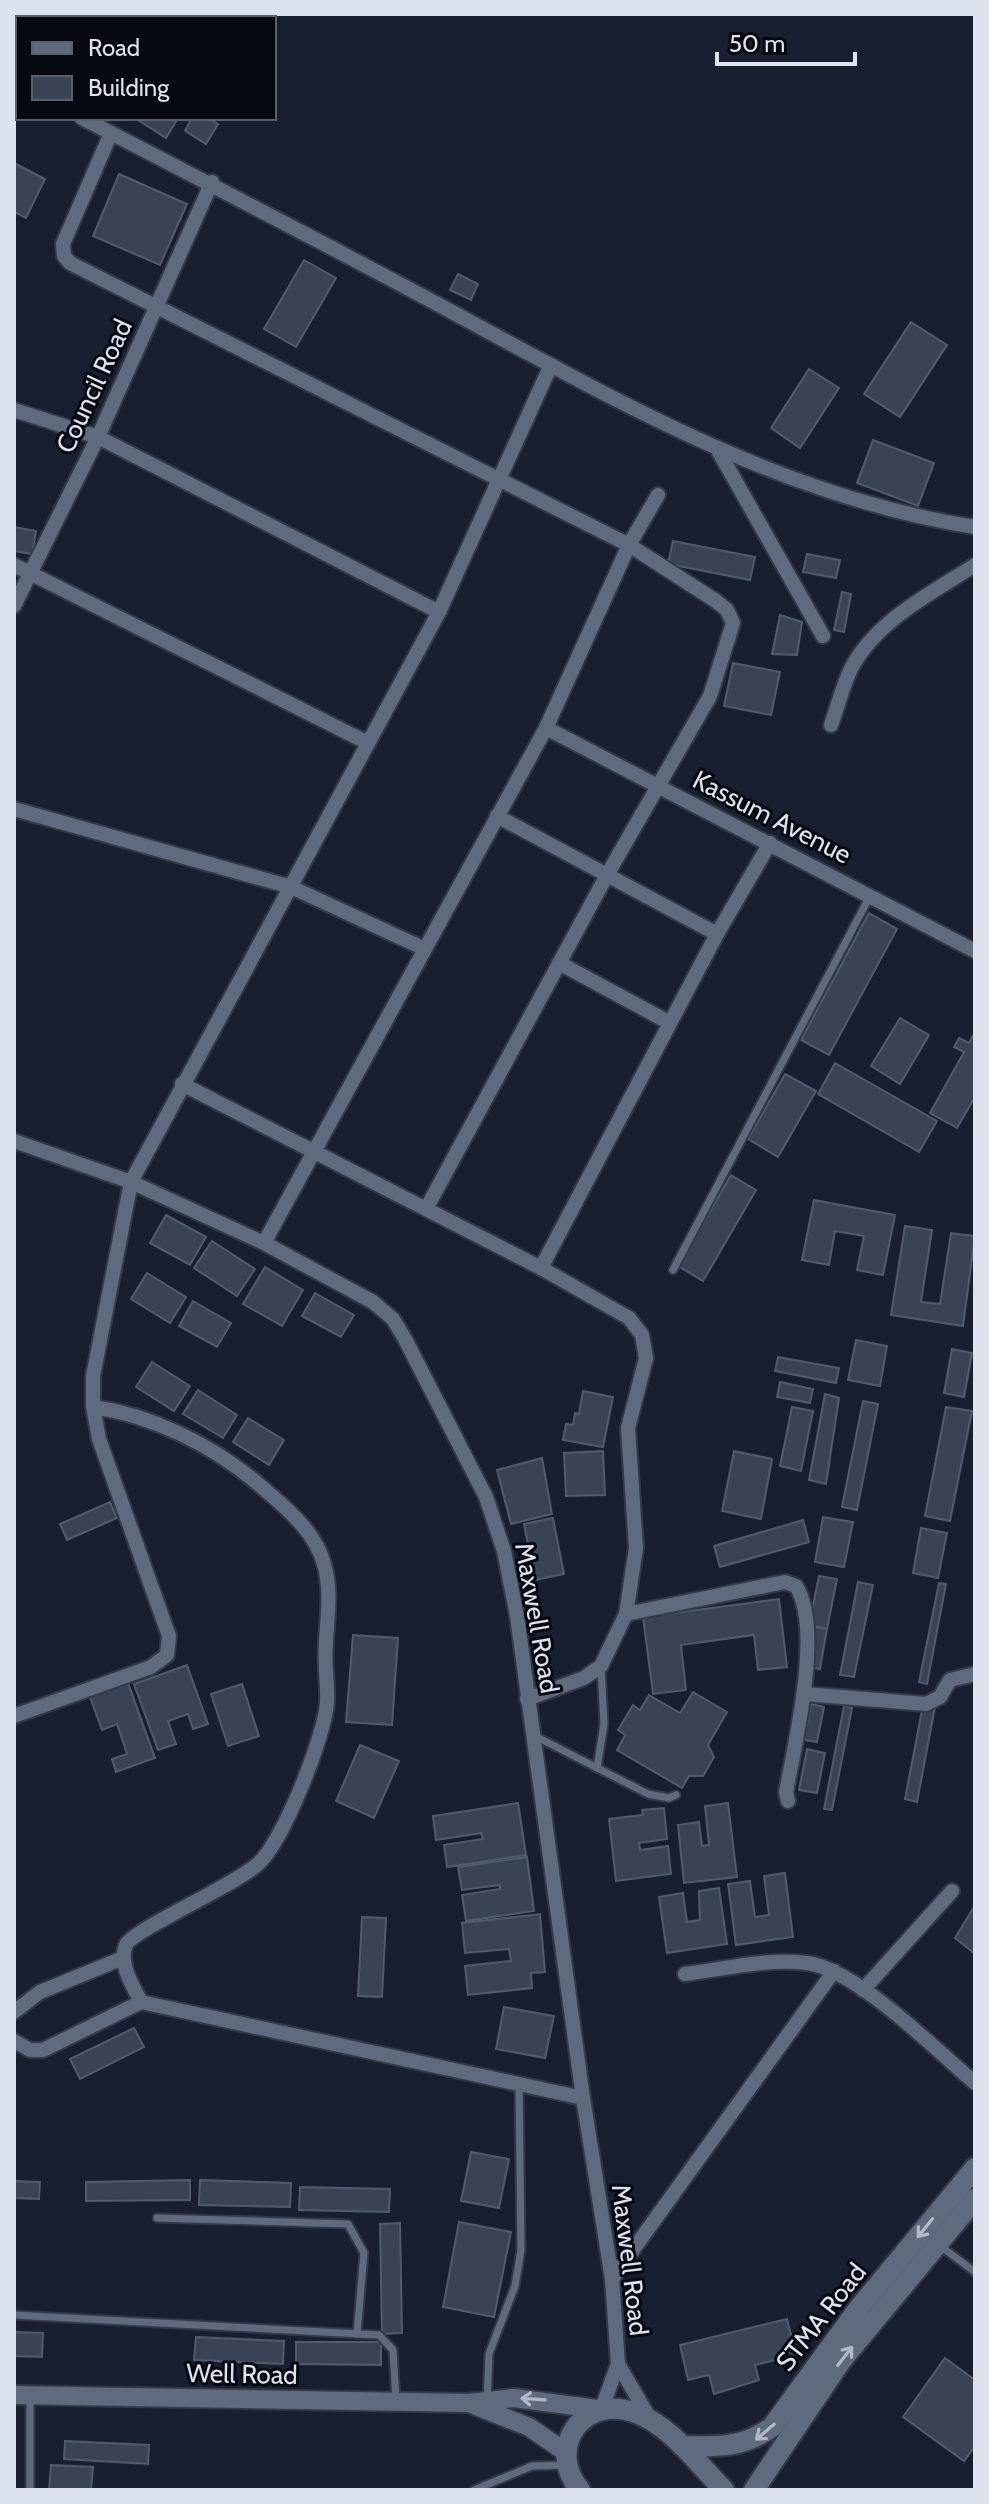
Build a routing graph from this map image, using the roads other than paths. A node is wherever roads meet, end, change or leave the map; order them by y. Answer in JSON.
{"nodes":[{"id":1,"x":86,"y":120,"type":"edge"},
{"id":2,"x":111,"y":133,"type":"junction"},
{"id":3,"x":212,"y":182,"type":"junction"},
{"id":4,"x":156,"y":309,"type":"junction"},
{"id":5,"x":551,"y":365,"type":"junction"},
{"id":6,"x":14,"y":410,"type":"edge"},
{"id":7,"x":98,"y":437,"type":"junction"},
{"id":8,"x":719,"y":452,"type":"junction"},
{"id":9,"x":500,"y":478,"type":"junction"},
{"id":10,"x":658,"y":495,"type":"dead end"},
{"id":11,"x":975,"y":527,"type":"edge"},
{"id":12,"x":629,"y":545,"type":"junction"},
{"id":13,"x":14,"y":565,"type":"edge"},
{"id":14,"x":975,"y":565,"type":"edge"},
{"id":15,"x":31,"y":571,"type":"junction"},
{"id":16,"x":14,"y":606,"type":"edge"},
{"id":17,"x":439,"y":612,"type":"junction"},
{"id":18,"x":823,"y":636,"type":"dead end"},
{"id":19,"x":831,"y":725,"type":"dead end"},
{"id":20,"x":546,"y":728,"type":"junction"},
{"id":21,"x":368,"y":743,"type":"junction"},
{"id":22,"x":657,"y":785,"type":"junction"},
{"id":23,"x":14,"y":809,"type":"edge"},
{"id":24,"x":497,"y":816,"type":"junction"},
{"id":25,"x":770,"y":843,"type":"junction"},
{"id":26,"x":607,"y":875,"type":"junction"},
{"id":27,"x":291,"y":887,"type":"junction"},
{"id":28,"x":870,"y":896,"type":"junction"},
{"id":29,"x":717,"y":934,"type":"junction"},
{"id":30,"x":425,"y":949,"type":"junction"},
{"id":31,"x":975,"y":951,"type":"edge"},
{"id":32,"x":559,"y":963,"type":"junction"},
{"id":33,"x":670,"y":1023,"type":"junction"},
{"id":34,"x":182,"y":1084,"type":"junction"},
{"id":35,"x":14,"y":1141,"type":"edge"},
{"id":36,"x":314,"y":1154,"type":"junction"},
{"id":37,"x":131,"y":1182,"type":"junction"},
{"id":38,"x":426,"y":1209,"type":"junction"},
{"id":39,"x":264,"y":1243,"type":"junction"},
{"id":40,"x":541,"y":1268,"type":"junction"},
{"id":41,"x":673,"y":1270,"type":"dead end"},
{"id":42,"x":93,"y":1407,"type":"junction"},
{"id":43,"x":626,"y":1614,"type":"junction"},
{"id":44,"x":601,"y":1666,"type":"junction"},
{"id":45,"x":975,"y":1674,"type":"edge"},
{"id":46,"x":805,"y":1694,"type":"junction"},
{"id":47,"x":527,"y":1699,"type":"junction"},
{"id":48,"x":14,"y":1716,"type":"edge"},
{"id":49,"x":532,"y":1734,"type":"junction"},
{"id":50,"x":597,"y":1768,"type":"junction"},
{"id":51,"x":676,"y":1795,"type":"dead end"},
{"id":52,"x":788,"y":1801,"type":"dead end"},
{"id":53,"x":952,"y":1891,"type":"dead end"},
{"id":54,"x":123,"y":1958,"type":"junction"},
{"id":55,"x":834,"y":1971,"type":"junction"},
{"id":56,"x":685,"y":1974,"type":"dead end"},
{"id":57,"x":863,"y":1990,"type":"junction"},
{"id":58,"x":141,"y":2002,"type":"junction"},
{"id":59,"x":14,"y":2012,"type":"edge"},
{"id":60,"x":14,"y":2041,"type":"edge"},
{"id":61,"x":975,"y":2083,"type":"edge"},
{"id":62,"x":519,"y":2084,"type":"junction"},
{"id":63,"x":583,"y":2098,"type":"junction"},
{"id":64,"x":975,"y":2168,"type":"edge"},
{"id":65,"x":975,"y":2199,"type":"edge"},
{"id":66,"x":157,"y":2218,"type":"dead end"},
{"id":67,"x":937,"y":2244,"type":"junction"},
{"id":68,"x":975,"y":2272,"type":"edge"},
{"id":69,"x":612,"y":2279,"type":"junction"},
{"id":70,"x":14,"y":2315,"type":"edge"},
{"id":71,"x":357,"y":2334,"type":"junction"},
{"id":72,"x":618,"y":2364,"type":"junction"},
{"id":73,"x":22,"y":2395,"type":"edge"},
{"id":74,"x":396,"y":2402,"type":"junction"},
{"id":75,"x":478,"y":2402,"type":"junction"},
{"id":76,"x":599,"y":2408,"type":"junction"},
{"id":77,"x":650,"y":2420,"type":"junction"},
{"id":78,"x":682,"y":2446,"type":"junction"},
{"id":79,"x":567,"y":2460,"type":"junction"},
{"id":80,"x":30,"y":2490,"type":"edge"},
{"id":81,"x":474,"y":2490,"type":"edge"},
{"id":82,"x":580,"y":2490,"type":"edge"},
{"id":83,"x":724,"y":2490,"type":"edge"},
{"id":84,"x":754,"y":2490,"type":"edge"}],
"edges":[{"from":1,"to":2,"type":"street"},
{"from":2,"to":3,"type":"street"},
{"from":2,"to":4,"type":"street"},
{"from":3,"to":4,"type":"street","name":"Council Road"},
{"from":3,"to":5,"type":"street"},
{"from":4,"to":7,"type":"street","name":"Council Road"},
{"from":4,"to":9,"type":"street"},
{"from":5,"to":8,"type":"street"},
{"from":5,"to":9,"type":"street"},
{"from":6,"to":7,"type":"street"},
{"from":7,"to":15,"type":"street","name":"Council Road"},
{"from":7,"to":17,"type":"street"},
{"from":8,"to":11,"type":"street"},
{"from":8,"to":18,"type":"street"},
{"from":9,"to":12,"type":"street"},
{"from":9,"to":17,"type":"street"},
{"from":10,"to":12,"type":"street"},
{"from":12,"to":20,"type":"street"},
{"from":12,"to":22,"type":"street"},
{"from":13,"to":15,"type":"street"},
{"from":14,"to":19,"type":"street"},
{"from":15,"to":16,"type":"street","name":"Council Road"},
{"from":15,"to":21,"type":"street"},
{"from":17,"to":21,"type":"street"},
{"from":20,"to":22,"type":"street","name":"Kassum Avenue"},
{"from":20,"to":24,"type":"street"},
{"from":21,"to":27,"type":"street"},
{"from":22,"to":25,"type":"street","name":"Kassum Avenue"},
{"from":22,"to":26,"type":"street"},
{"from":23,"to":27,"type":"street"},
{"from":24,"to":26,"type":"street"},
{"from":24,"to":30,"type":"street"},
{"from":25,"to":28,"type":"street","name":"Kassum Avenue"},
{"from":25,"to":29,"type":"street"},
{"from":26,"to":29,"type":"street"},
{"from":26,"to":32,"type":"street"},
{"from":27,"to":30,"type":"street"},
{"from":27,"to":34,"type":"street"},
{"from":28,"to":31,"type":"street","name":"Kassum Avenue"},
{"from":28,"to":41,"type":"lane"},
{"from":29,"to":33,"type":"street"},
{"from":30,"to":36,"type":"street"},
{"from":32,"to":33,"type":"street"},
{"from":32,"to":38,"type":"street"},
{"from":33,"to":40,"type":"street"},
{"from":34,"to":36,"type":"street"},
{"from":34,"to":37,"type":"street"},
{"from":35,"to":37,"type":"street","name":"Maxwell Road"},
{"from":36,"to":38,"type":"street"},
{"from":36,"to":39,"type":"street"},
{"from":37,"to":39,"type":"street","name":"Maxwell Road"},
{"from":37,"to":42,"type":"street"},
{"from":38,"to":40,"type":"street"},
{"from":39,"to":47,"type":"street","name":"Maxwell Road"},
{"from":40,"to":43,"type":"street"},
{"from":42,"to":48,"type":"street"},
{"from":42,"to":54,"type":"street"},
{"from":43,"to":44,"type":"street"},
{"from":43,"to":46,"type":"street"},
{"from":44,"to":47,"type":"street"},
{"from":44,"to":50,"type":"lane"},
{"from":45,"to":46,"type":"street"},
{"from":46,"to":52,"type":"street"},
{"from":47,"to":49,"type":"street","name":"Maxwell Road"},
{"from":49,"to":50,"type":"lane"},
{"from":49,"to":63,"type":"street","name":"Maxwell Road"},
{"from":50,"to":51,"type":"lane"},
{"from":53,"to":57,"type":"street"},
{"from":54,"to":58,"type":"street"},
{"from":54,"to":59,"type":"street"},
{"from":55,"to":56,"type":"street"},
{"from":55,"to":57,"type":"street"},
{"from":55,"to":69,"type":"street"},
{"from":57,"to":61,"type":"street"},
{"from":58,"to":60,"type":"street"},
{"from":58,"to":62,"type":"street"},
{"from":62,"to":63,"type":"street"},
{"from":62,"to":75,"type":"lane"},
{"from":63,"to":69,"type":"street","name":"Maxwell Road"},
{"from":64,"to":78,"type":"main road","name":"STMA Road","one_way":true},
{"from":65,"to":67,"type":"main road","name":"STMA Road"},
{"from":66,"to":71,"type":"lane"},
{"from":67,"to":68,"type":"lane"},
{"from":84,"to":67,"type":"main road","name":"STMA Road","one_way":true},
{"from":69,"to":72,"type":"street","name":"Maxwell Road"},
{"from":70,"to":71,"type":"lane"},
{"from":71,"to":74,"type":"lane"},
{"from":72,"to":76,"type":"street","name":"Maxwell Road"},
{"from":72,"to":77,"type":"street","name":"Maxwell Road"},
{"from":73,"to":74,"type":"street","name":"Well Road"},
{"from":73,"to":80,"type":"lane"},
{"from":74,"to":75,"type":"street","name":"Well Road"},
{"from":76,"to":75,"type":"street","name":"Well Road","one_way":true},
{"from":75,"to":79,"type":"street","name":"Well Road"},
{"from":76,"to":77,"type":"main road"},
{"from":76,"to":79,"type":"main road"},
{"from":77,"to":78,"type":"main road"},
{"from":78,"to":83,"type":"main road"},
{"from":79,"to":81,"type":"lane"},
{"from":79,"to":82,"type":"main road"}]}
